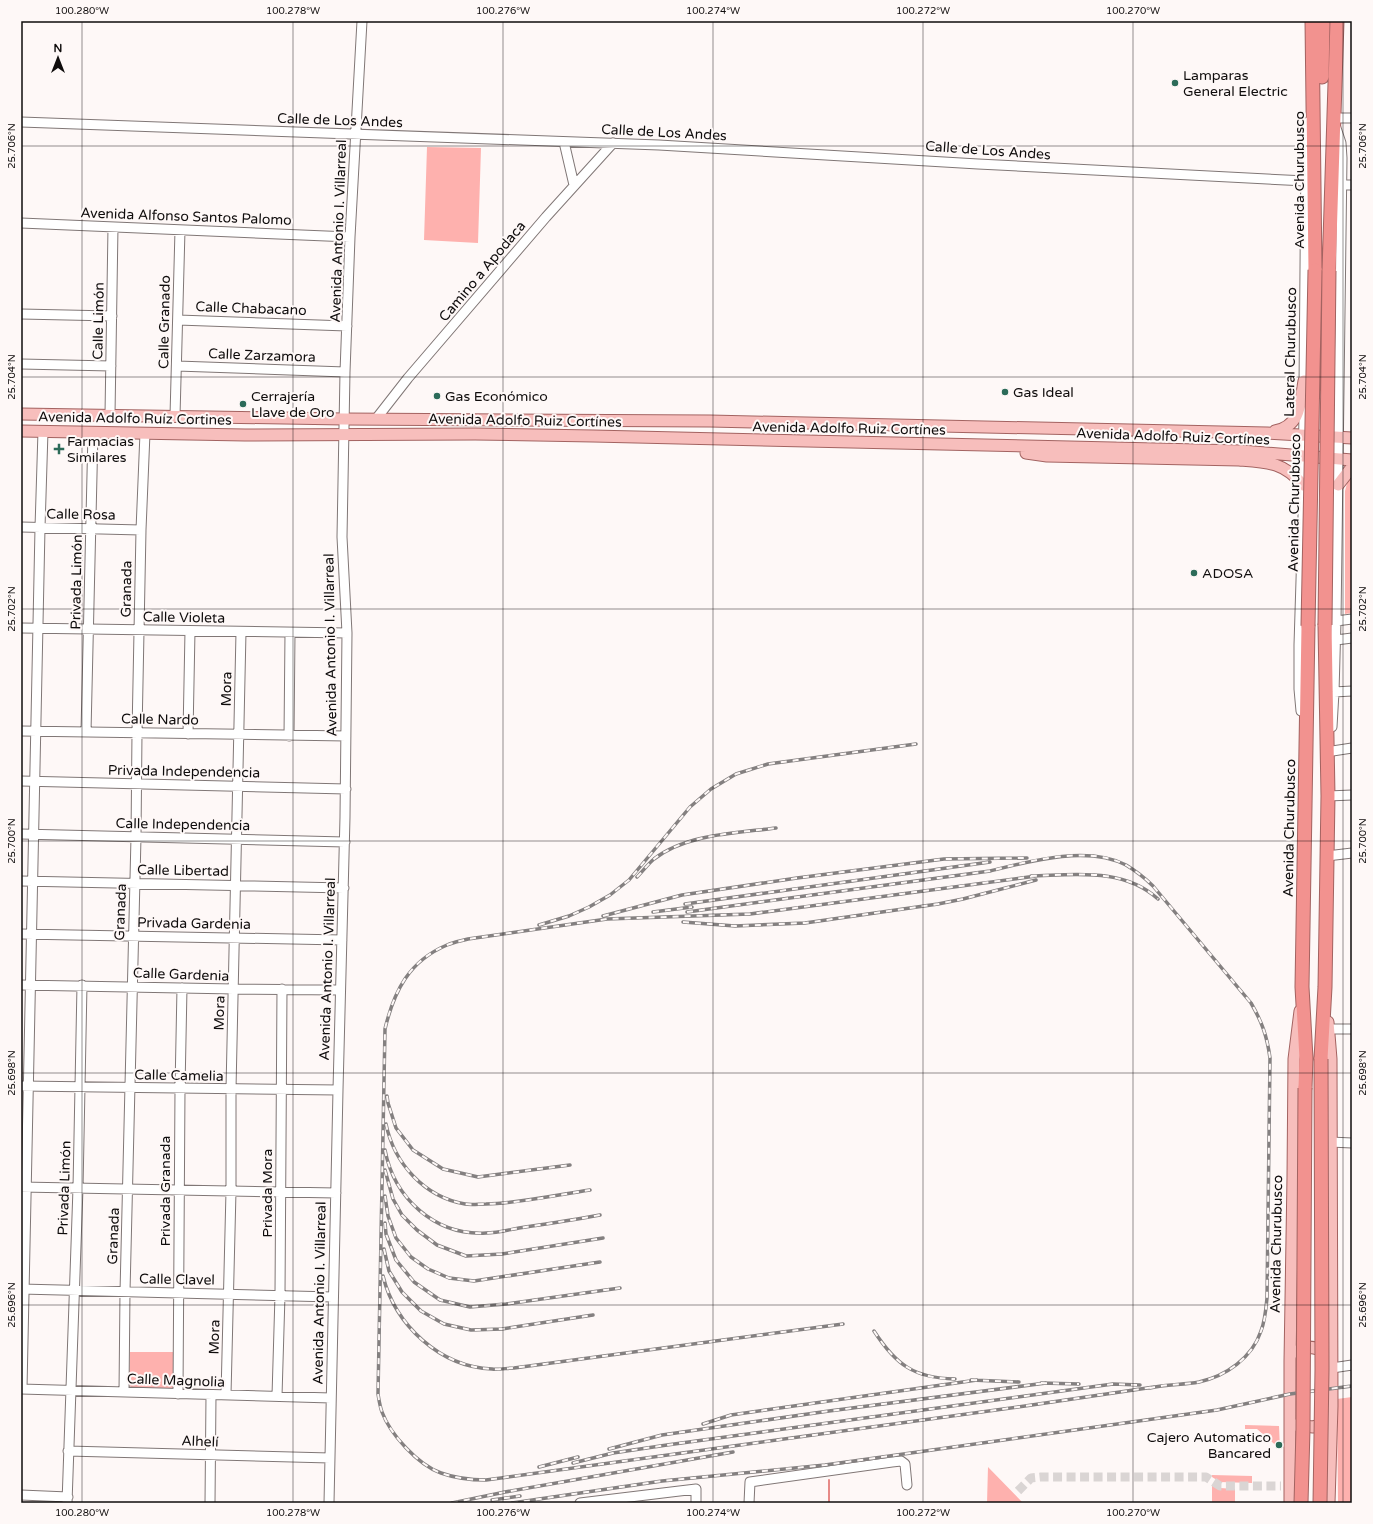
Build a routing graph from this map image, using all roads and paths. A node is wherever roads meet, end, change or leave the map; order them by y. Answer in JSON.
{"nodes":[{"id":1,"x":362,"y":21,"type":"edge"},
{"id":2,"x":1312,"y":21,"type":"edge"},
{"id":3,"x":1323,"y":21,"type":"edge"},
{"id":4,"x":1337,"y":21,"type":"edge"},
{"id":5,"x":1314,"y":92,"type":"junction"},
{"id":6,"x":1352,"y":118,"type":"edge"},
{"id":7,"x":1334,"y":120,"type":"junction"},
{"id":8,"x":21,"y":122,"type":"edge"},
{"id":9,"x":356,"y":135,"type":"junction"},
{"id":10,"x":564,"y":142,"type":"junction"},
{"id":11,"x":612,"y":143,"type":"junction"},
{"id":12,"x":1315,"y":170,"type":"junction"},
{"id":13,"x":1306,"y":181,"type":"junction"},
{"id":14,"x":574,"y":185,"type":"junction"},
{"id":15,"x":1342,"y":185,"type":"junction"},
{"id":16,"x":1352,"y":185,"type":"edge"},
{"id":17,"x":21,"y":223,"type":"edge"},
{"id":18,"x":114,"y":227,"type":"junction"},
{"id":19,"x":180,"y":230,"type":"junction"},
{"id":20,"x":350,"y":237,"type":"junction"},
{"id":21,"x":21,"y":314,"type":"edge"},
{"id":22,"x":112,"y":316,"type":"junction"},
{"id":23,"x":178,"y":320,"type":"junction"},
{"id":24,"x":347,"y":326,"type":"junction"},
{"id":25,"x":21,"y":364,"type":"edge"},
{"id":26,"x":111,"y":366,"type":"junction"},
{"id":27,"x":177,"y":366,"type":"junction"},
{"id":28,"x":345,"y":372,"type":"junction"},
{"id":29,"x":1304,"y":381,"type":"junction"},
{"id":30,"x":1339,"y":382,"type":"junction"},
{"id":31,"x":1303,"y":410,"type":"junction"},
{"id":32,"x":1339,"y":410,"type":"junction"},
{"id":33,"x":21,"y":414,"type":"edge"},
{"id":34,"x":110,"y":415,"type":"junction"},
{"id":35,"x":175,"y":416,"type":"junction"},
{"id":36,"x":344,"y":419,"type":"junction"},
{"id":37,"x":376,"y":419,"type":"junction"},
{"id":38,"x":21,"y":431,"type":"edge"},
{"id":39,"x":43,"y":431,"type":"junction"},
{"id":40,"x":93,"y":432,"type":"junction"},
{"id":41,"x":145,"y":433,"type":"junction"},
{"id":42,"x":1267,"y":433,"type":"junction"},
{"id":43,"x":344,"y":435,"type":"junction"},
{"id":44,"x":1303,"y":436,"type":"junction"},
{"id":45,"x":1338,"y":437,"type":"junction"},
{"id":46,"x":1352,"y":438,"type":"edge"},
{"id":47,"x":980,"y":446,"type":"junction"},
{"id":48,"x":1303,"y":457,"type":"junction"},
{"id":49,"x":1338,"y":460,"type":"junction"},
{"id":50,"x":1351,"y":468,"type":"edge"},
{"id":51,"x":1338,"y":484,"type":"junction"},
{"id":52,"x":1303,"y":485,"type":"junction"},
{"id":53,"x":21,"y":527,"type":"edge"},
{"id":54,"x":40,"y":528,"type":"junction"},
{"id":55,"x":91,"y":529,"type":"junction"},
{"id":56,"x":141,"y":530,"type":"junction"},
{"id":57,"x":1352,"y":619,"type":"edge"},
{"id":58,"x":1330,"y":623,"type":"junction"},
{"id":59,"x":21,"y":628,"type":"edge"},
{"id":60,"x":38,"y":628,"type":"junction"},
{"id":61,"x":89,"y":629,"type":"junction"},
{"id":62,"x":139,"y":629,"type":"junction"},
{"id":63,"x":190,"y":631,"type":"junction"},
{"id":64,"x":241,"y":632,"type":"junction"},
{"id":65,"x":290,"y":633,"type":"junction"},
{"id":66,"x":347,"y":633,"type":"junction"},
{"id":67,"x":1352,"y":638,"type":"edge"},
{"id":68,"x":1336,"y":640,"type":"junction"},
{"id":69,"x":1352,"y":691,"type":"edge"},
{"id":70,"x":1334,"y":692,"type":"junction"},
{"id":71,"x":21,"y":731,"type":"edge"},
{"id":72,"x":35,"y":731,"type":"junction"},
{"id":73,"x":86,"y":732,"type":"junction"},
{"id":74,"x":137,"y":733,"type":"junction"},
{"id":75,"x":1306,"y":733,"type":"junction"},
{"id":76,"x":188,"y":734,"type":"junction"},
{"id":77,"x":239,"y":735,"type":"junction"},
{"id":78,"x":289,"y":736,"type":"junction"},
{"id":79,"x":346,"y":736,"type":"junction"},
{"id":80,"x":1326,"y":739,"type":"junction"},
{"id":81,"x":1352,"y":748,"type":"edge"},
{"id":82,"x":1326,"y":752,"type":"junction"},
{"id":83,"x":21,"y":781,"type":"edge"},
{"id":84,"x":34,"y":782,"type":"junction"},
{"id":85,"x":137,"y":784,"type":"junction"},
{"id":86,"x":237,"y":786,"type":"junction"},
{"id":87,"x":346,"y":789,"type":"junction"},
{"id":88,"x":1352,"y":795,"type":"edge"},
{"id":89,"x":1328,"y":796,"type":"junction"},
{"id":90,"x":21,"y":834,"type":"edge"},
{"id":91,"x":34,"y":835,"type":"junction"},
{"id":92,"x":136,"y":836,"type":"junction"},
{"id":93,"x":237,"y":839,"type":"junction"},
{"id":94,"x":345,"y":842,"type":"junction"},
{"id":95,"x":1352,"y":853,"type":"edge"},
{"id":96,"x":1327,"y":856,"type":"junction"},
{"id":97,"x":21,"y":880,"type":"edge"},
{"id":98,"x":33,"y":881,"type":"junction"},
{"id":99,"x":135,"y":882,"type":"junction"},
{"id":100,"x":236,"y":885,"type":"junction"},
{"id":101,"x":344,"y":888,"type":"junction"},
{"id":102,"x":21,"y":934,"type":"edge"},
{"id":103,"x":31,"y":934,"type":"junction"},
{"id":104,"x":133,"y":937,"type":"junction"},
{"id":105,"x":235,"y":938,"type":"junction"},
{"id":106,"x":342,"y":940,"type":"junction"},
{"id":107,"x":26,"y":985,"type":"edge"},
{"id":108,"x":82,"y":985,"type":"junction"},
{"id":109,"x":133,"y":986,"type":"junction"},
{"id":110,"x":1325,"y":986,"type":"junction"},
{"id":111,"x":1302,"y":987,"type":"junction"},
{"id":112,"x":182,"y":988,"type":"junction"},
{"id":113,"x":234,"y":989,"type":"junction"},
{"id":114,"x":282,"y":989,"type":"junction"},
{"id":115,"x":340,"y":990,"type":"junction"},
{"id":116,"x":1328,"y":1029,"type":"junction"},
{"id":117,"x":1352,"y":1029,"type":"edge"},
{"id":118,"x":25,"y":1086,"type":"edge"},
{"id":119,"x":80,"y":1087,"type":"junction"},
{"id":120,"x":130,"y":1088,"type":"junction"},
{"id":121,"x":180,"y":1089,"type":"junction"},
{"id":122,"x":231,"y":1089,"type":"junction"},
{"id":123,"x":281,"y":1090,"type":"junction"},
{"id":124,"x":338,"y":1090,"type":"junction"},
{"id":125,"x":1330,"y":1142,"type":"junction"},
{"id":126,"x":1352,"y":1143,"type":"edge"},
{"id":127,"x":24,"y":1187,"type":"edge"},
{"id":128,"x":78,"y":1188,"type":"junction"},
{"id":129,"x":128,"y":1189,"type":"junction"},
{"id":130,"x":179,"y":1190,"type":"junction"},
{"id":131,"x":231,"y":1191,"type":"junction"},
{"id":132,"x":280,"y":1192,"type":"junction"},
{"id":133,"x":336,"y":1193,"type":"junction"},
{"id":134,"x":23,"y":1289,"type":"edge"},
{"id":135,"x":74,"y":1291,"type":"junction"},
{"id":136,"x":125,"y":1292,"type":"junction"},
{"id":137,"x":178,"y":1293,"type":"junction"},
{"id":138,"x":229,"y":1294,"type":"junction"},
{"id":139,"x":280,"y":1295,"type":"junction"},
{"id":140,"x":333,"y":1297,"type":"junction"},
{"id":141,"x":1290,"y":1361,"type":"junction"},
{"id":142,"x":1332,"y":1364,"type":"junction"},
{"id":143,"x":1352,"y":1365,"type":"edge"},
{"id":144,"x":22,"y":1389,"type":"edge"},
{"id":145,"x":72,"y":1391,"type":"junction"},
{"id":146,"x":124,"y":1392,"type":"junction"},
{"id":147,"x":178,"y":1394,"type":"junction"},
{"id":148,"x":211,"y":1395,"type":"junction"},
{"id":149,"x":226,"y":1395,"type":"junction"},
{"id":150,"x":276,"y":1396,"type":"junction"},
{"id":151,"x":331,"y":1398,"type":"junction"},
{"id":152,"x":1331,"y":1421,"type":"junction"},
{"id":153,"x":1290,"y":1424,"type":"junction"},
{"id":154,"x":68,"y":1451,"type":"junction"},
{"id":155,"x":210,"y":1456,"type":"junction"},
{"id":156,"x":330,"y":1458,"type":"junction"},
{"id":157,"x":1330,"y":1462,"type":"junction"},
{"id":158,"x":1290,"y":1464,"type":"junction"},
{"id":159,"x":907,"y":1485,"type":"dead end"},
{"id":160,"x":21,"y":1495,"type":"edge"},
{"id":161,"x":643,"y":1499,"type":"edge"},
{"id":162,"x":68,"y":1500,"type":"edge"},
{"id":163,"x":210,"y":1503,"type":"edge"},
{"id":164,"x":329,"y":1503,"type":"edge"},
{"id":165,"x":580,"y":1503,"type":"edge"},
{"id":166,"x":696,"y":1503,"type":"edge"},
{"id":167,"x":749,"y":1503,"type":"edge"},
{"id":168,"x":1290,"y":1503,"type":"edge"},
{"id":169,"x":1301,"y":1503,"type":"edge"},
{"id":170,"x":1320,"y":1503,"type":"edge"},
{"id":171,"x":1329,"y":1503,"type":"edge"}],
"edges":[{"from":1,"to":9,"type":"street","name":"Avenida Antonio I. Villarreal"},
{"from":2,"to":5,"type":"highway","name":"Avenida Churubusco"},
{"from":3,"to":12,"type":"highway"},
{"from":4,"to":7,"type":"highway"},
{"from":5,"to":12,"type":"highway","name":"Avenida Churubusco"},
{"from":5,"to":13,"type":"street","name":"Lateral Churubusco"},
{"from":6,"to":7,"type":"street"},
{"from":7,"to":15,"type":"street"},
{"from":7,"to":58,"type":"highway","bridge":true},
{"from":8,"to":9,"type":"street","name":"Calle de Los Andes"},
{"from":9,"to":10,"type":"street","name":"Calle de Los Andes"},
{"from":9,"to":20,"type":"street","name":"Avenida Antonio I. Villarreal"},
{"from":10,"to":11,"type":"street","name":"Calle de Los Andes"},
{"from":10,"to":14,"type":"street"},
{"from":11,"to":13,"type":"street","name":"Calle de Los Andes"},
{"from":11,"to":14,"type":"street","name":"Camino a Apodaca"},
{"from":12,"to":75,"type":"highway","name":"Avenida Churubusco","bridge":true},
{"from":13,"to":29,"type":"street","name":"Lateral Churubusco"},
{"from":14,"to":37,"type":"street","name":"Camino a Apodaca"},
{"from":15,"to":16,"type":"street"},
{"from":15,"to":30,"type":"street"},
{"from":17,"to":18,"type":"street","name":"Avenida Alfonso Santos Palomo"},
{"from":18,"to":19,"type":"street","name":"Avenida Alfonso Santos Palomo"},
{"from":18,"to":22,"type":"street","name":"Calle Limón"},
{"from":19,"to":20,"type":"street","name":"Avenida Alfonso Santos Palomo"},
{"from":19,"to":23,"type":"street","name":"Calle Granado"},
{"from":20,"to":24,"type":"street","name":"Avenida Antonio I. Villarreal"},
{"from":21,"to":22,"type":"street"},
{"from":22,"to":26,"type":"street","name":"Calle Limón"},
{"from":23,"to":24,"type":"street","name":"Calle Chabacano"},
{"from":23,"to":27,"type":"street","name":"Calle Granado"},
{"from":24,"to":28,"type":"street","name":"Avenida Antonio I. Villarreal"},
{"from":25,"to":26,"type":"street"},
{"from":26,"to":34,"type":"street","name":"Calle Limón"},
{"from":27,"to":28,"type":"street","name":"Calle Zarzamora"},
{"from":27,"to":35,"type":"street","name":"Calle Granado"},
{"from":28,"to":36,"type":"street","name":"Avenida Antonio I. Villarreal"},
{"from":29,"to":30,"type":"street"},
{"from":29,"to":31,"type":"street","name":"Lateral Churubusco"},
{"from":29,"to":42,"type":"main road"},
{"from":30,"to":32,"type":"street"},
{"from":31,"to":32,"type":"street"},
{"from":31,"to":44,"type":"street","name":"Lateral Churubusco"},
{"from":32,"to":45,"type":"street"},
{"from":33,"to":34,"type":"main road","name":"Avenida Adolfo Ruíz Cortines"},
{"from":34,"to":35,"type":"main road","name":"Avenida Adolfo Ruíz Cortines"},
{"from":35,"to":36,"type":"main road","name":"Avenida Adolfo Ruíz Cortines"},
{"from":36,"to":37,"type":"main road","name":"Avenida Adolfo Ruíz Cortines"},
{"from":36,"to":43,"type":"street","name":"Avenida Antonio I. Villarreal"},
{"from":37,"to":42,"type":"main road","name":"Avenida Adolfo Ruiz Cortínes"},
{"from":38,"to":39,"type":"main road","name":"Avenida Adolfo Ruíz Cortines"},
{"from":39,"to":40,"type":"main road","name":"Avenida Adolfo Ruíz Cortines"},
{"from":39,"to":54,"type":"street"},
{"from":40,"to":41,"type":"main road","name":"Avenida Adolfo Ruíz Cortines"},
{"from":40,"to":55,"type":"street","name":"Privada Limón"},
{"from":41,"to":43,"type":"main road","name":"Avenida Adolfo Ruíz Cortines"},
{"from":41,"to":56,"type":"street","name":"Granada"},
{"from":42,"to":44,"type":"main road","name":"Avenida Adolfo Ruiz Cortínes"},
{"from":43,"to":47,"type":"main road","name":"Avenida Adolfo Ruiz Cortínes"},
{"from":43,"to":66,"type":"street","name":"Avenida Antonio I. Villarreal"},
{"from":44,"to":45,"type":"main road","name":"Avenida Adolfo Ruiz Cortínes"},
{"from":44,"to":48,"type":"street","name":"Lateral Churubusco"},
{"from":45,"to":46,"type":"main road","name":"Avenida Adolfo Ruiz Cortínes"},
{"from":45,"to":49,"type":"street"},
{"from":47,"to":48,"type":"main road","name":"Avenida Adolfo Ruiz Cortínes"},
{"from":47,"to":52,"type":"main road"},
{"from":48,"to":49,"type":"main road","name":"Avenida Adolfo Ruiz Cortínes"},
{"from":48,"to":52,"type":"street","name":"Lateral Churubusco"},
{"from":49,"to":50,"type":"main road","name":"Avenida Adolfo Ruiz Cortínes"},
{"from":49,"to":51,"type":"street"},
{"from":50,"to":51,"type":"main road"},
{"from":51,"to":58,"type":"street"},
{"from":52,"to":75,"type":"street","name":"Lateral Churubusco"},
{"from":53,"to":54,"type":"street","name":"Calle Rosa"},
{"from":54,"to":55,"type":"street","name":"Calle Rosa"},
{"from":54,"to":60,"type":"street"},
{"from":55,"to":56,"type":"street","name":"Calle Rosa"},
{"from":55,"to":61,"type":"street","name":"Privada Limón"},
{"from":56,"to":62,"type":"street","name":"Granada"},
{"from":57,"to":58,"type":"street"},
{"from":58,"to":68,"type":"street"},
{"from":58,"to":80,"type":"highway"},
{"from":59,"to":60,"type":"street","name":"Calle Violeta"},
{"from":60,"to":61,"type":"street","name":"Calle Violeta"},
{"from":60,"to":72,"type":"street"},
{"from":61,"to":62,"type":"street","name":"Calle Violeta"},
{"from":61,"to":73,"type":"street","name":"Privada Limón"},
{"from":62,"to":63,"type":"street","name":"Calle Violeta"},
{"from":62,"to":74,"type":"street","name":"Granada"},
{"from":63,"to":64,"type":"street","name":"Calle Violeta"},
{"from":63,"to":76,"type":"street"},
{"from":64,"to":65,"type":"street","name":"Calle Violeta"},
{"from":64,"to":77,"type":"street","name":"Mora"},
{"from":65,"to":66,"type":"street","name":"Calle Violeta"},
{"from":65,"to":78,"type":"street"},
{"from":66,"to":79,"type":"street","name":"Avenida Antonio I. Villarreal"},
{"from":67,"to":68,"type":"street"},
{"from":68,"to":70,"type":"street"},
{"from":69,"to":70,"type":"street"},
{"from":70,"to":80,"type":"street"},
{"from":71,"to":72,"type":"street","name":"Calle Nardo"},
{"from":72,"to":73,"type":"street","name":"Calle Nardo"},
{"from":72,"to":84,"type":"street"},
{"from":73,"to":74,"type":"street","name":"Calle Nardo"},
{"from":74,"to":76,"type":"street","name":"Calle Nardo"},
{"from":74,"to":85,"type":"street","name":"Granada"},
{"from":75,"to":111,"type":"highway","name":"Avenida Churubusco"},
{"from":76,"to":77,"type":"street","name":"Calle Nardo"},
{"from":77,"to":78,"type":"street","name":"Calle Nardo"},
{"from":77,"to":86,"type":"street","name":"Mora"},
{"from":78,"to":79,"type":"street","name":"Calle Nardo"},
{"from":79,"to":87,"type":"street","name":"Avenida Antonio I. Villarreal"},
{"from":80,"to":82,"type":"highway"},
{"from":81,"to":82,"type":"street"},
{"from":82,"to":89,"type":"highway"},
{"from":83,"to":84,"type":"street","name":"Privada Independencia"},
{"from":84,"to":85,"type":"street","name":"Privada Independencia"},
{"from":84,"to":91,"type":"street"},
{"from":85,"to":86,"type":"street","name":"Privada Independencia"},
{"from":85,"to":92,"type":"street","name":"Granada"},
{"from":86,"to":87,"type":"street","name":"Privada Independencia"},
{"from":86,"to":93,"type":"street","name":"Mora"},
{"from":87,"to":94,"type":"street","name":"Avenida Antonio I. Villarreal"},
{"from":88,"to":89,"type":"street"},
{"from":89,"to":96,"type":"highway"},
{"from":90,"to":91,"type":"street","name":"Calle Independencia"},
{"from":91,"to":92,"type":"street","name":"Calle Independencia"},
{"from":91,"to":98,"type":"street"},
{"from":92,"to":93,"type":"street","name":"Calle Independencia"},
{"from":92,"to":99,"type":"street","name":"Granada"},
{"from":93,"to":94,"type":"street","name":"Calle Independencia"},
{"from":93,"to":100,"type":"street","name":"Mora"},
{"from":94,"to":101,"type":"street","name":"Avenida Antonio I. Villarreal"},
{"from":95,"to":96,"type":"street"},
{"from":96,"to":110,"type":"highway"},
{"from":97,"to":98,"type":"street","name":"Calle Libertad"},
{"from":98,"to":99,"type":"street","name":"Calle Libertad"},
{"from":98,"to":103,"type":"street"},
{"from":99,"to":100,"type":"street","name":"Calle Libertad"},
{"from":99,"to":104,"type":"street","name":"Granada"},
{"from":100,"to":101,"type":"street","name":"Calle Libertad"},
{"from":100,"to":105,"type":"street","name":"Mora"},
{"from":101,"to":106,"type":"street","name":"Avenida Antonio I. Villarreal"},
{"from":102,"to":103,"type":"street","name":"Privada Gardenia"},
{"from":103,"to":104,"type":"street","name":"Privada Gardenia"},
{"from":103,"to":107,"type":"street"},
{"from":104,"to":105,"type":"street","name":"Privada Gardenia"},
{"from":104,"to":109,"type":"street","name":"Granada"},
{"from":105,"to":106,"type":"street","name":"Privada Gardenia"},
{"from":105,"to":113,"type":"street","name":"Mora"},
{"from":106,"to":115,"type":"street","name":"Avenida Antonio I. Villarreal"},
{"from":107,"to":108,"type":"street","name":"Calle Gardenia"},
{"from":107,"to":118,"type":"street"},
{"from":108,"to":109,"type":"street","name":"Calle Gardenia"},
{"from":108,"to":119,"type":"street","name":"Privada Limón"},
{"from":109,"to":112,"type":"street","name":"Calle Gardenia"},
{"from":109,"to":120,"type":"street","name":"Granada"},
{"from":110,"to":116,"type":"main road"},
{"from":110,"to":170,"type":"highway","bridge":true},
{"from":111,"to":141,"type":"main road","name":"Avenida Churubusco"},
{"from":111,"to":169,"type":"highway","name":"Avenida Churubusco","bridge":true},
{"from":112,"to":113,"type":"street","name":"Calle Gardenia"},
{"from":112,"to":121,"type":"street","name":"Privada Granada"},
{"from":113,"to":114,"type":"street","name":"Calle Gardenia"},
{"from":113,"to":122,"type":"street","name":"Mora"},
{"from":114,"to":115,"type":"street","name":"Calle Gardenia"},
{"from":114,"to":123,"type":"street","name":"Privada Mora"},
{"from":115,"to":124,"type":"street","name":"Avenida Antonio I. Villarreal"},
{"from":116,"to":117,"type":"street"},
{"from":116,"to":125,"type":"main road"},
{"from":118,"to":119,"type":"street","name":"Calle Camelia"},
{"from":118,"to":127,"type":"street"},
{"from":119,"to":120,"type":"street","name":"Calle Camelia"},
{"from":119,"to":128,"type":"street","name":"Privada Limón"},
{"from":120,"to":121,"type":"street","name":"Calle Camelia"},
{"from":120,"to":129,"type":"street","name":"Granada"},
{"from":121,"to":122,"type":"street","name":"Calle Camelia"},
{"from":121,"to":130,"type":"street","name":"Privada Granada"},
{"from":122,"to":123,"type":"street","name":"Calle Camelia"},
{"from":122,"to":131,"type":"street","name":"Mora"},
{"from":123,"to":124,"type":"street","name":"Calle Camelia"},
{"from":123,"to":132,"type":"street","name":"Privada Mora"},
{"from":124,"to":133,"type":"street","name":"Avenida Antonio I. Villarreal"},
{"from":125,"to":126,"type":"street"},
{"from":125,"to":142,"type":"main road"},
{"from":127,"to":128,"type":"street"},
{"from":127,"to":134,"type":"street"},
{"from":128,"to":129,"type":"street"},
{"from":128,"to":135,"type":"street","name":"Privada Limón"},
{"from":129,"to":130,"type":"street"},
{"from":129,"to":136,"type":"street","name":"Granada"},
{"from":130,"to":131,"type":"street"},
{"from":130,"to":137,"type":"street","name":"Privada Granada"},
{"from":131,"to":132,"type":"street"},
{"from":131,"to":138,"type":"street","name":"Mora"},
{"from":132,"to":133,"type":"street"},
{"from":132,"to":139,"type":"street","name":"Privada Mora"},
{"from":133,"to":140,"type":"street","name":"Avenida Antonio I. Villarreal"},
{"from":134,"to":135,"type":"street","name":"Calle Clavel"},
{"from":134,"to":144,"type":"street"},
{"from":135,"to":136,"type":"street","name":"Calle Clavel"},
{"from":135,"to":145,"type":"street","name":"Privada Limón"},
{"from":136,"to":137,"type":"street","name":"Calle Clavel"},
{"from":136,"to":146,"type":"street","name":"Granada"},
{"from":137,"to":138,"type":"street","name":"Calle Clavel"},
{"from":137,"to":147,"type":"street","name":"Privada Granada"},
{"from":138,"to":139,"type":"street","name":"Calle Clavel"},
{"from":138,"to":149,"type":"street","name":"Mora"},
{"from":139,"to":140,"type":"street","name":"Calle Clavel"},
{"from":139,"to":150,"type":"street","name":"Privada Mora"},
{"from":140,"to":151,"type":"street","name":"Avenida Antonio I. Villarreal"},
{"from":141,"to":142,"type":"main road"},
{"from":141,"to":153,"type":"main road","name":"Avenida Churubusco"},
{"from":142,"to":143,"type":"street"},
{"from":142,"to":152,"type":"main road"},
{"from":144,"to":145,"type":"street","name":"Calle Magnolia"},
{"from":145,"to":146,"type":"street","name":"Calle Magnolia"},
{"from":145,"to":154,"type":"street","name":"Privada Limón"},
{"from":146,"to":147,"type":"street","name":"Calle Magnolia"},
{"from":147,"to":148,"type":"street","name":"Calle Magnolia"},
{"from":148,"to":149,"type":"street","name":"Calle Magnolia"},
{"from":148,"to":155,"type":"street"},
{"from":149,"to":150,"type":"street","name":"Calle Magnolia"},
{"from":150,"to":151,"type":"street","name":"Calle Magnolia"},
{"from":151,"to":156,"type":"street","name":"Avenida Antonio I. Villarreal"},
{"from":152,"to":153,"type":"main road"},
{"from":152,"to":157,"type":"main road"},
{"from":153,"to":158,"type":"main road","name":"Avenida Churubusco"},
{"from":154,"to":155,"type":"street","name":"Alhelí"},
{"from":154,"to":162,"type":"street","name":"Privada Limón"},
{"from":155,"to":156,"type":"street","name":"Alhelí"},
{"from":155,"to":163,"type":"street"},
{"from":156,"to":164,"type":"street","name":"Avenida Antonio I. Villarreal"},
{"from":157,"to":158,"type":"main road"},
{"from":157,"to":171,"type":"main road"},
{"from":158,"to":168,"type":"main road","name":"Avenida Churubusco"},
{"from":159,"to":167,"type":"street"},
{"from":160,"to":162,"type":"street"},
{"from":161,"to":165,"type":"street"},
{"from":161,"to":166,"type":"street"}]}
